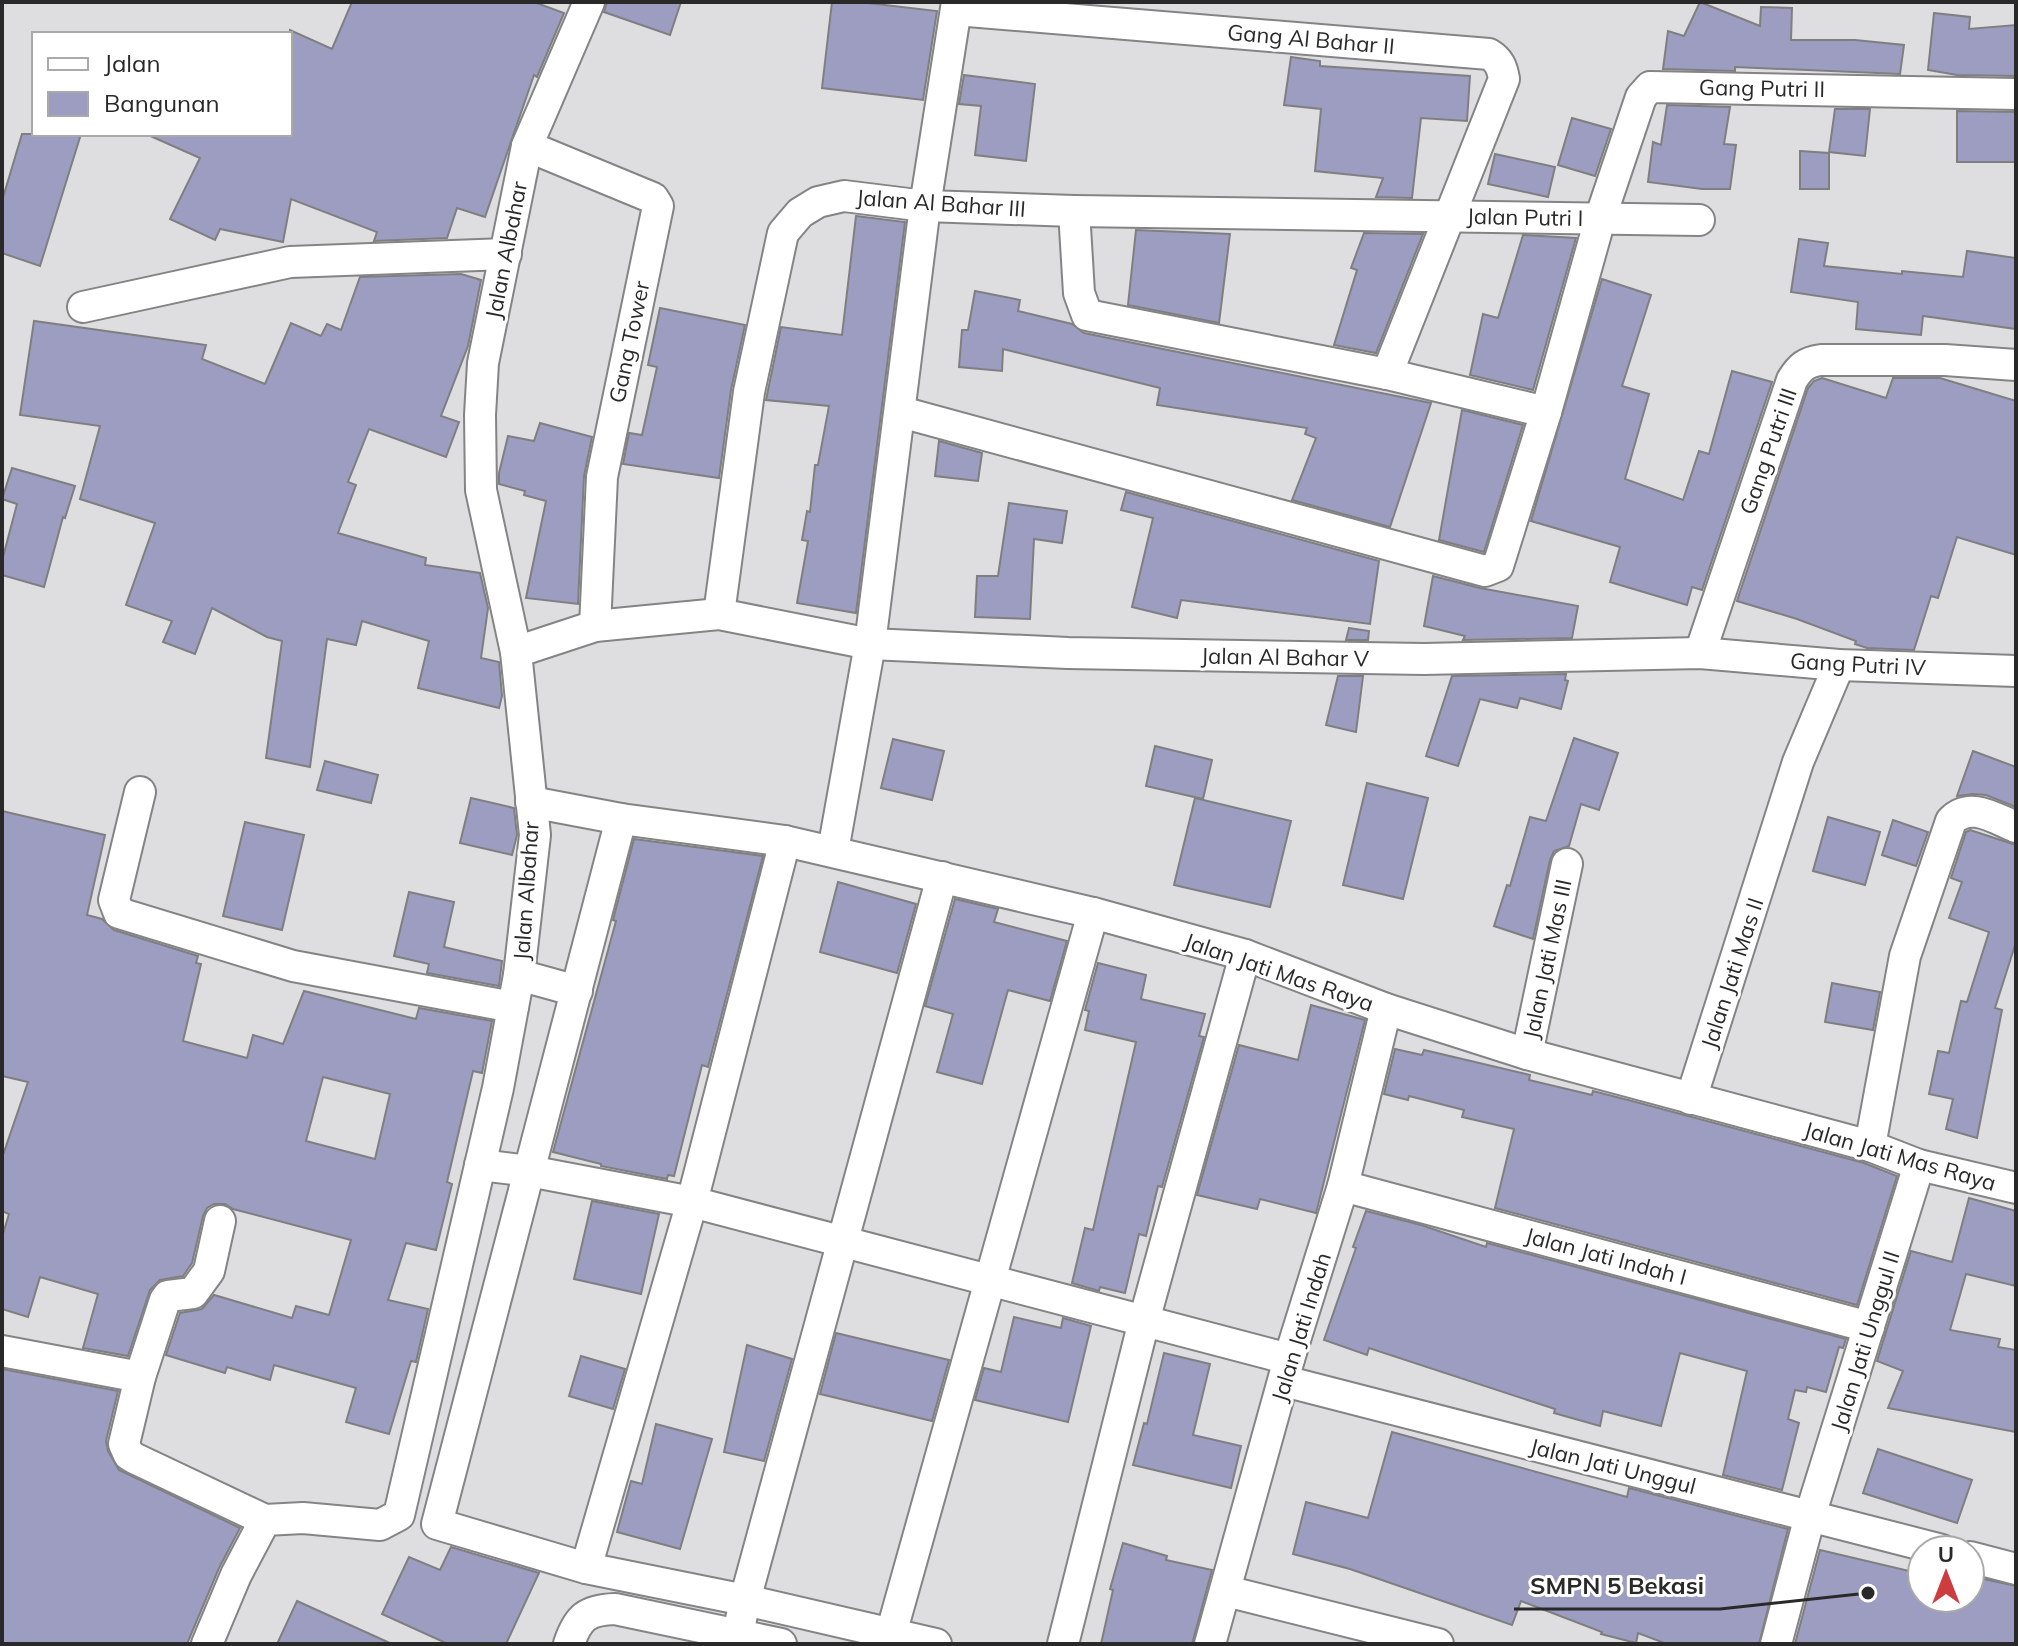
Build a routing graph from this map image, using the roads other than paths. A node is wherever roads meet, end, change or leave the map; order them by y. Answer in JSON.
{"nodes":[{"id":1,"x":589,"y":2,"type":"edge"},
{"id":2,"x":956,"y":6,"type":"edge"},
{"id":3,"x":2016,"y":94,"type":"edge"},
{"id":4,"x":527,"y":146,"type":"junction"},
{"id":5,"x":925,"y":206,"type":"junction"},
{"id":6,"x":1074,"y":211,"type":"junction"},
{"id":7,"x":1450,"y":215,"type":"junction"},
{"id":8,"x":1600,"y":219,"type":"junction"},
{"id":9,"x":1699,"y":220,"type":"dead end"},
{"id":10,"x":506,"y":254,"type":"junction"},
{"id":11,"x":83,"y":307,"type":"dead end"},
{"id":12,"x":2016,"y":365,"type":"edge"},
{"id":13,"x":1387,"y":374,"type":"junction"},
{"id":14,"x":901,"y":412,"type":"junction"},
{"id":15,"x":1546,"y":412,"type":"junction"},
{"id":16,"x":719,"y":614,"type":"junction"},
{"id":17,"x":595,"y":626,"type":"junction"},
{"id":18,"x":870,"y":644,"type":"junction"},
{"id":19,"x":516,"y":652,"type":"junction"},
{"id":20,"x":1700,"y":653,"type":"junction"},
{"id":21,"x":1839,"y":665,"type":"junction"},
{"id":22,"x":2016,"y":671,"type":"edge"},
{"id":23,"x":140,"y":792,"type":"dead end"},
{"id":24,"x":531,"y":802,"type":"junction"},
{"id":25,"x":621,"y":819,"type":"junction"},
{"id":26,"x":2016,"y":827,"type":"edge"},
{"id":27,"x":785,"y":841,"type":"junction"},
{"id":28,"x":833,"y":851,"type":"junction"},
{"id":29,"x":1567,"y":864,"type":"dead end"},
{"id":30,"x":942,"y":877,"type":"junction"},
{"id":31,"x":1093,"y":913,"type":"junction"},
{"id":32,"x":1245,"y":955,"type":"junction"},
{"id":33,"x":519,"y":975,"type":"junction"},
{"id":34,"x":577,"y":991,"type":"junction"},
{"id":35,"x":513,"y":1007,"type":"junction"},
{"id":36,"x":1386,"y":1009,"type":"junction"},
{"id":37,"x":1527,"y":1054,"type":"junction"},
{"id":38,"x":1691,"y":1099,"type":"junction"},
{"id":39,"x":1870,"y":1146,"type":"junction"},
{"id":40,"x":480,"y":1165,"type":"junction"},
{"id":41,"x":1919,"y":1165,"type":"junction"},
{"id":42,"x":529,"y":1171,"type":"junction"},
{"id":43,"x":1343,"y":1186,"type":"junction"},
{"id":44,"x":2016,"y":1188,"type":"edge"},
{"id":45,"x":692,"y":1202,"type":"junction"},
{"id":46,"x":220,"y":1221,"type":"dead end"},
{"id":47,"x":841,"y":1242,"type":"junction"},
{"id":48,"x":990,"y":1281,"type":"junction"},
{"id":49,"x":1144,"y":1321,"type":"junction"},
{"id":50,"x":1869,"y":1327,"type":"junction"},
{"id":51,"x":2,"y":1351,"type":"edge"},
{"id":52,"x":1287,"y":1370,"type":"junction"},
{"id":53,"x":140,"y":1377,"type":"junction"},
{"id":54,"x":1810,"y":1516,"type":"junction"},
{"id":55,"x":265,"y":1520,"type":"junction"},
{"id":56,"x":1906,"y":1541,"type":"edge"},
{"id":57,"x":1986,"y":1561,"type":"edge"},
{"id":58,"x":586,"y":1568,"type":"junction"},
{"id":59,"x":2016,"y":1569,"type":"edge"},
{"id":60,"x":1226,"y":1591,"type":"junction"},
{"id":61,"x":745,"y":1600,"type":"junction"},
{"id":62,"x":891,"y":1634,"type":"junction"},
{"id":63,"x":737,"y":1640,"type":"edge"},
{"id":64,"x":207,"y":1644,"type":"edge"},
{"id":65,"x":569,"y":1644,"type":"edge"},
{"id":66,"x":781,"y":1644,"type":"edge"},
{"id":67,"x":936,"y":1644,"type":"edge"},
{"id":68,"x":1063,"y":1644,"type":"edge"},
{"id":69,"x":1210,"y":1644,"type":"edge"},
{"id":70,"x":1438,"y":1644,"type":"edge"},
{"id":71,"x":1776,"y":1644,"type":"edge"}],
"edges":[{"from":1,"to":4,"type":"street","name":"Jalan Albahar"},
{"from":2,"to":5,"type":"street"},
{"from":2,"to":7,"type":"street","name":"Gang Al Bahar II"},
{"from":3,"to":8,"type":"street","name":"Gang Putri II"},
{"from":4,"to":10,"type":"street","name":"Jalan Albahar"},
{"from":4,"to":17,"type":"street","name":"Gang Tower"},
{"from":5,"to":6,"type":"street","name":"Jalan Al Bahar III"},
{"from":5,"to":14,"type":"street"},
{"from":5,"to":16,"type":"street","name":"Jalan Al Bahar III"},
{"from":6,"to":7,"type":"street","name":"Jalan Al Bahar III"},
{"from":6,"to":13,"type":"street"},
{"from":7,"to":8,"type":"street","name":"Jalan Putri I"},
{"from":7,"to":13,"type":"street"},
{"from":8,"to":9,"type":"street","name":"Jalan Putri I"},
{"from":8,"to":15,"type":"street"},
{"from":10,"to":11,"type":"street"},
{"from":10,"to":19,"type":"street","name":"Jalan Albahar"},
{"from":12,"to":20,"type":"street","name":"Gang Putri III"},
{"from":13,"to":15,"type":"street"},
{"from":14,"to":15,"type":"street"},
{"from":14,"to":18,"type":"street"},
{"from":16,"to":17,"type":"street","name":"Jalan Al Bahar V"},
{"from":16,"to":18,"type":"street","name":"Jalan Al Bahar V"},
{"from":17,"to":19,"type":"street","name":"Jalan Al Bahar V"},
{"from":18,"to":20,"type":"street","name":"Jalan Al Bahar V"},
{"from":18,"to":28,"type":"street"},
{"from":19,"to":24,"type":"street","name":"Jalan Albahar"},
{"from":20,"to":21,"type":"street","name":"Gang Putri IV"},
{"from":21,"to":22,"type":"street","name":"Gang Putri IV"},
{"from":21,"to":38,"type":"street","name":"Jalan Jati Mas II"},
{"from":23,"to":35,"type":"street"},
{"from":24,"to":25,"type":"street","name":"Jalan Jati Mas Raya"},
{"from":24,"to":33,"type":"street","name":"Jalan Albahar"},
{"from":25,"to":27,"type":"street","name":"Jalan Jati Mas Raya"},
{"from":25,"to":34,"type":"street"},
{"from":26,"to":39,"type":"street"},
{"from":27,"to":28,"type":"street","name":"Jalan Jati Mas Raya"},
{"from":27,"to":45,"type":"street"},
{"from":28,"to":30,"type":"street","name":"Jalan Jati Mas Raya"},
{"from":29,"to":37,"type":"street","name":"Jalan Jati Mas III"},
{"from":30,"to":31,"type":"street","name":"Jalan Jati Mas Raya"},
{"from":30,"to":47,"type":"street"},
{"from":31,"to":32,"type":"street","name":"Jalan Jati Mas Raya"},
{"from":31,"to":48,"type":"street"},
{"from":32,"to":36,"type":"street","name":"Jalan Jati Mas Raya"},
{"from":32,"to":49,"type":"street"},
{"from":33,"to":34,"type":"street"},
{"from":33,"to":35,"type":"street","name":"Jalan Albahar"},
{"from":34,"to":42,"type":"street"},
{"from":35,"to":40,"type":"street","name":"Jalan Albahar"},
{"from":36,"to":37,"type":"street","name":"Jalan Jati Mas Raya"},
{"from":36,"to":43,"type":"street","name":"Jalan Jati Indah"},
{"from":37,"to":38,"type":"street","name":"Jalan Jati Mas Raya"},
{"from":38,"to":39,"type":"street","name":"Jalan Jati Mas Raya"},
{"from":39,"to":41,"type":"street","name":"Jalan Jati Mas Raya"},
{"from":40,"to":42,"type":"street","name":"Jalan Jati Unggul"},
{"from":40,"to":55,"type":"street","name":"Jalan Albahar"},
{"from":41,"to":44,"type":"street","name":"Jalan Jati Mas Raya"},
{"from":41,"to":50,"type":"street","name":"Jalan Jati Unggul II"},
{"from":42,"to":45,"type":"street","name":"Jalan Jati Unggul"},
{"from":42,"to":58,"type":"street"},
{"from":43,"to":50,"type":"street","name":"Jalan Jati Indah I"},
{"from":43,"to":52,"type":"street","name":"Jalan Jati Indah"},
{"from":45,"to":47,"type":"street","name":"Jalan Jati Unggul"},
{"from":45,"to":58,"type":"street"},
{"from":46,"to":53,"type":"street"},
{"from":47,"to":48,"type":"street","name":"Jalan Jati Unggul"},
{"from":47,"to":61,"type":"street"},
{"from":48,"to":49,"type":"street","name":"Jalan Jati Unggul"},
{"from":48,"to":62,"type":"street"},
{"from":49,"to":52,"type":"street","name":"Jalan Jati Unggul"},
{"from":49,"to":68,"type":"street"},
{"from":50,"to":54,"type":"street","name":"Jalan Jati Unggul II"},
{"from":51,"to":53,"type":"street"},
{"from":52,"to":54,"type":"street","name":"Jalan Jati Unggul"},
{"from":52,"to":60,"type":"street","name":"Jalan Jati Indah"},
{"from":53,"to":55,"type":"street"},
{"from":54,"to":56,"type":"street","name":"Jalan Jati Unggul"},
{"from":54,"to":71,"type":"street","name":"Jalan Jati Unggul II"},
{"from":55,"to":64,"type":"street"},
{"from":57,"to":59,"type":"street"},
{"from":58,"to":61,"type":"street"},
{"from":60,"to":69,"type":"street","name":"Jalan Jati Indah"},
{"from":60,"to":70,"type":"street"},
{"from":61,"to":62,"type":"street"},
{"from":61,"to":63,"type":"street"},
{"from":62,"to":67,"type":"street"},
{"from":63,"to":65,"type":"street"},
{"from":63,"to":66,"type":"street"}]}
